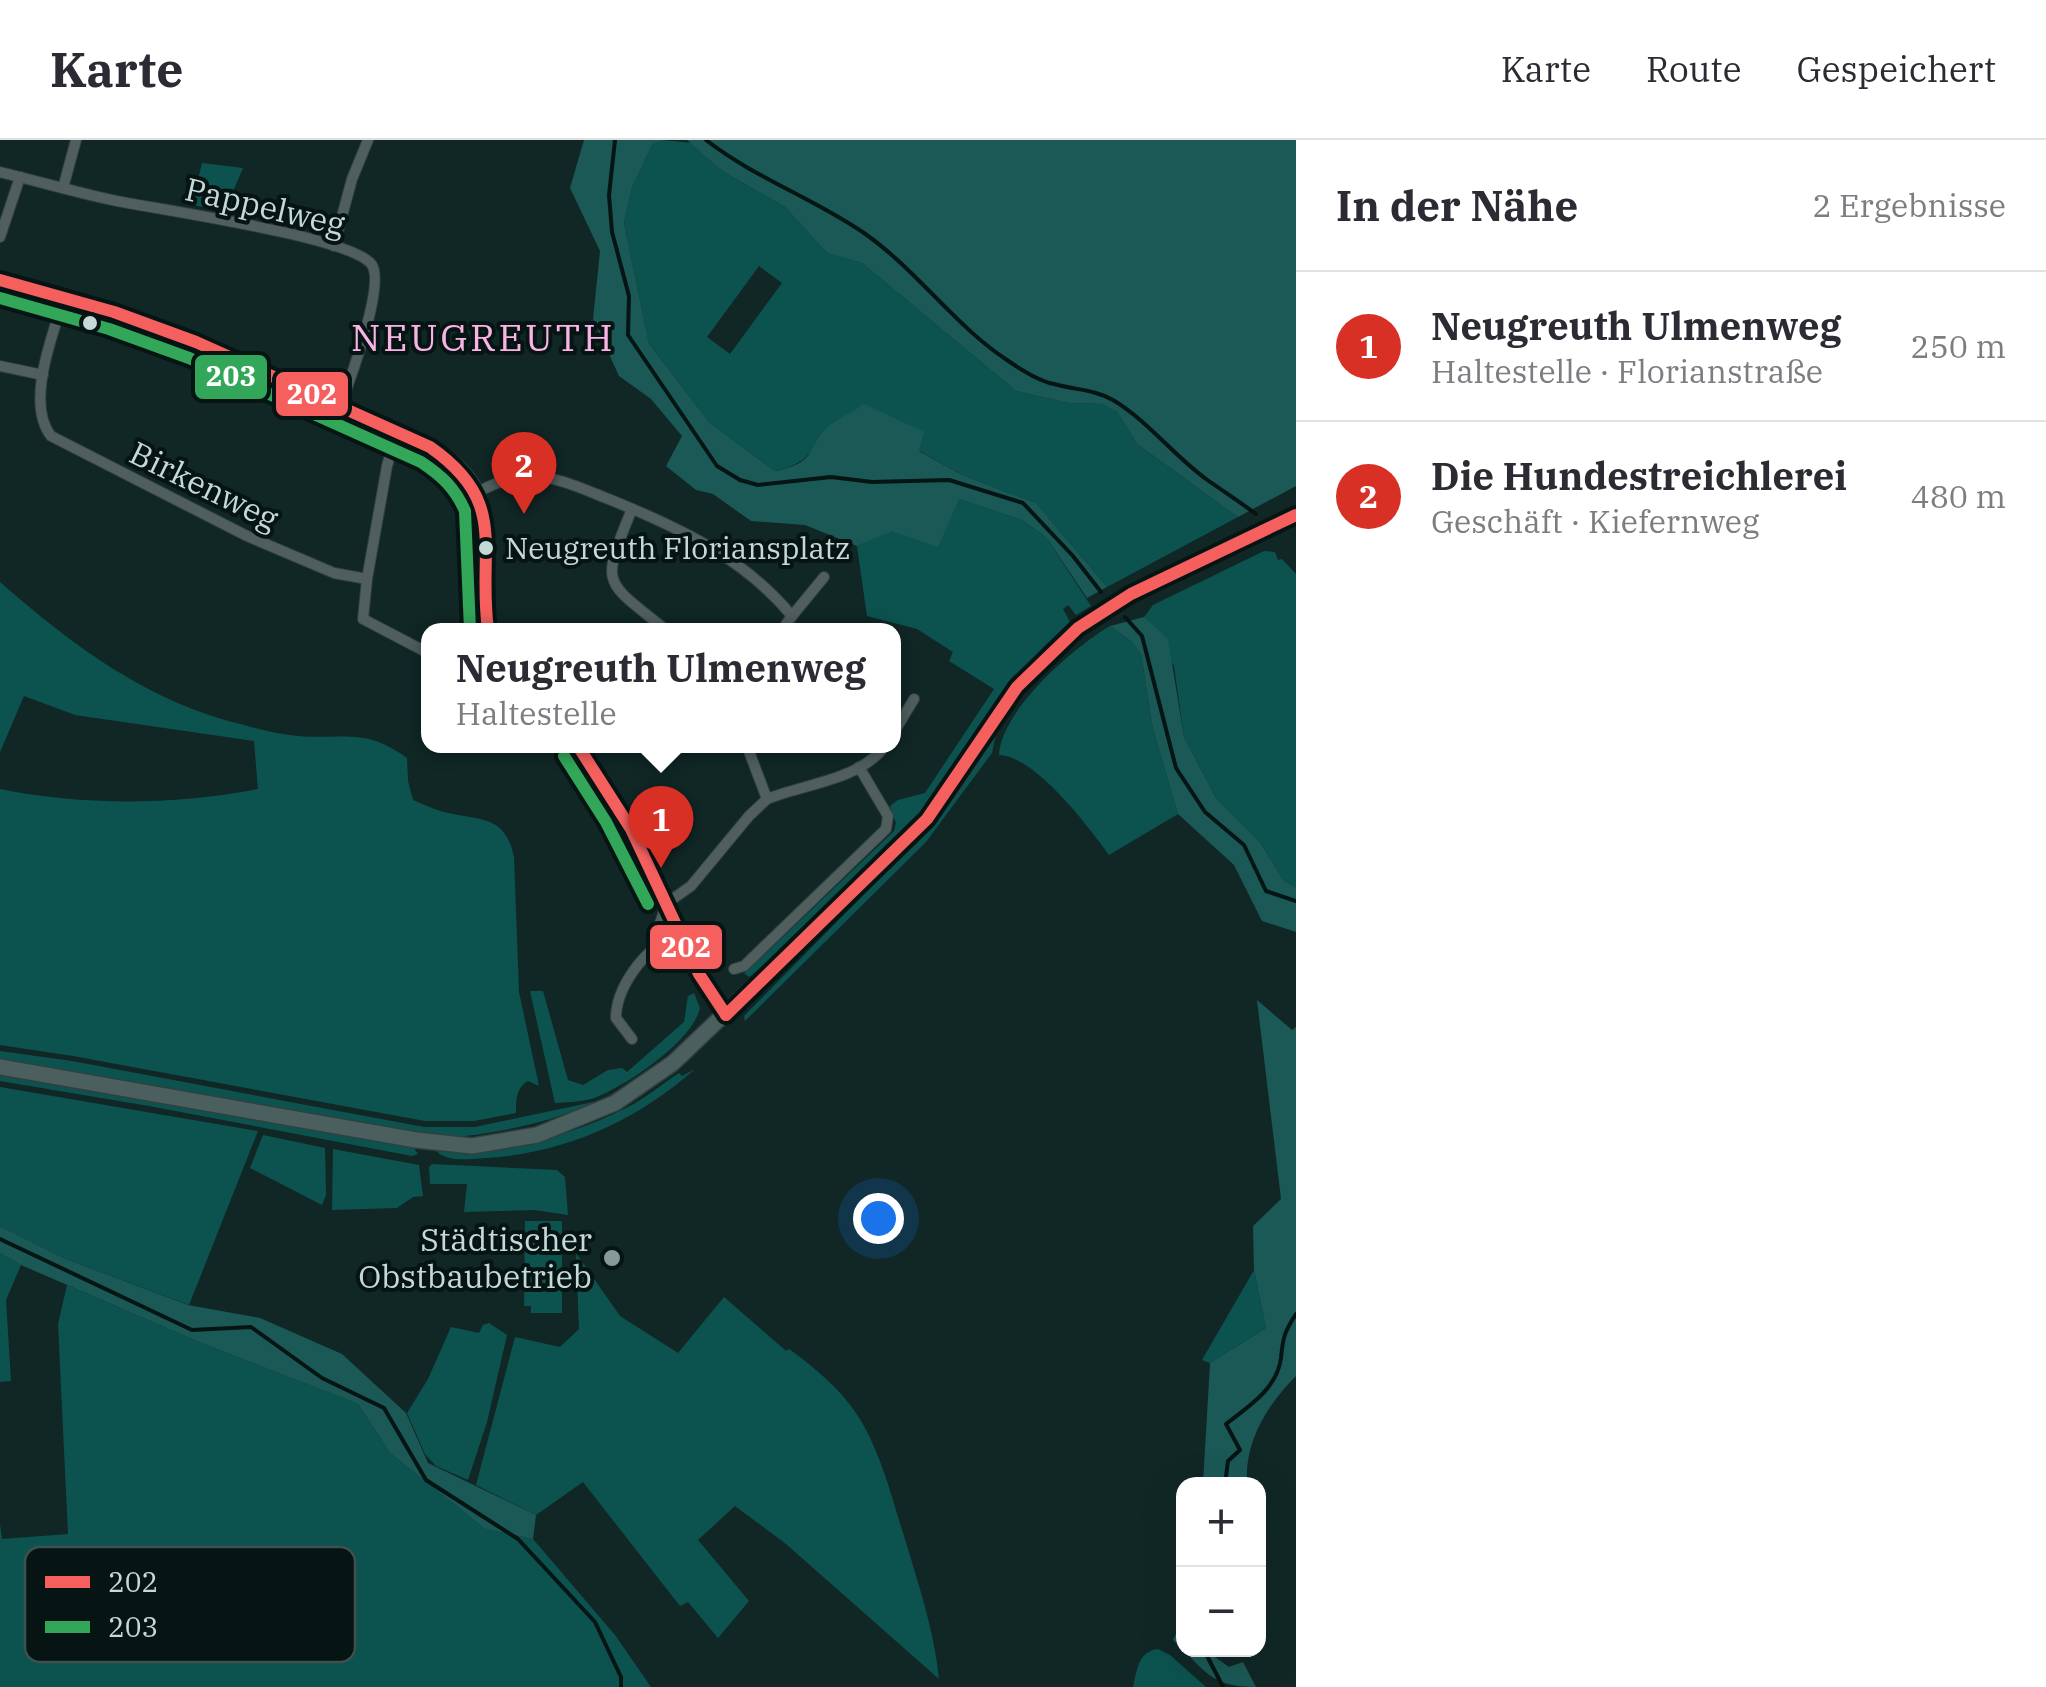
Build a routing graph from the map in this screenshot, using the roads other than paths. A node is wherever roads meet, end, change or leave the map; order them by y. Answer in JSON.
{"nodes":[{"id":1,"x":76,"y":140,"type":"edge"},
{"id":2,"x":368,"y":140,"type":"edge"},
{"id":3,"x":0,"y":172,"type":"edge"},
{"id":4,"x":20,"y":177,"type":"junction"},
{"id":5,"x":63,"y":188,"type":"junction"},
{"id":6,"x":0,"y":237,"type":"edge"},
{"id":7,"x":334,"y":246,"type":"junction"},
{"id":8,"x":0,"y":280,"type":"edge"},
{"id":9,"x":64,"y":298,"type":"junction"},
{"id":10,"x":0,"y":366,"type":"edge"},
{"id":11,"x":42,"y":374,"type":"junction"},
{"id":12,"x":340,"y":406,"type":"junction"},
{"id":13,"x":397,"y":432,"type":"junction"},
{"id":14,"x":478,"y":492,"type":"junction"},
{"id":15,"x":632,"y":509,"type":"junction"},
{"id":16,"x":1296,"y":515,"type":"edge"},
{"id":17,"x":824,"y":577,"type":"dead end"},
{"id":18,"x":366,"y":579,"type":"junction"},
{"id":19,"x":792,"y":616,"type":"junction"},
{"id":20,"x":488,"y":623,"type":"edge"},
{"id":21,"x":657,"y":623,"type":"edge"},
{"id":22,"x":787,"y":623,"type":"edge"},
{"id":23,"x":421,"y":649,"type":"edge"},
{"id":24,"x":914,"y":699,"type":"dead end"},
{"id":25,"x":901,"y":720,"type":"edge"},
{"id":26,"x":583,"y":753,"type":"edge"},
{"id":27,"x":750,"y":753,"type":"edge"},
{"id":28,"x":879,"y":753,"type":"edge"},
{"id":29,"x":860,"y":767,"type":"junction"},
{"id":30,"x":767,"y":799,"type":"junction"},
{"id":31,"x":667,"y":903,"type":"junction"},
{"id":32,"x":674,"y":937,"type":"junction"},
{"id":33,"x":734,"y":970,"type":"dead end"},
{"id":34,"x":726,"y":1015,"type":"junction"},
{"id":35,"x":632,"y":1039,"type":"dead end"},
{"id":36,"x":0,"y":1067,"type":"edge"}],
"edges":[{"from":1,"to":5,"type":"street"},
{"from":2,"to":7,"type":"street"},
{"from":3,"to":4,"type":"street","name":"Pappelweg"},
{"from":4,"to":5,"type":"street","name":"Pappelweg"},
{"from":4,"to":6,"type":"street"},
{"from":5,"to":7,"type":"street","name":"Pappelweg"},
{"from":7,"to":12,"type":"street","name":"Pappelweg"},
{"from":8,"to":9,"type":"street"},
{"from":9,"to":11,"type":"street","name":"Birkenweg"},
{"from":9,"to":12,"type":"street"},
{"from":10,"to":11,"type":"street"},
{"from":11,"to":18,"type":"street","name":"Birkenweg"},
{"from":12,"to":13,"type":"street"},
{"from":13,"to":14,"type":"street"},
{"from":13,"to":18,"type":"street"},
{"from":14,"to":15,"type":"street"},
{"from":14,"to":20,"type":"street"},
{"from":15,"to":19,"type":"street"},
{"from":15,"to":21,"type":"street"},
{"from":16,"to":34,"type":"main road"},
{"from":17,"to":19,"type":"street"},
{"from":18,"to":23,"type":"street"},
{"from":19,"to":22,"type":"street"},
{"from":24,"to":25,"type":"street"},
{"from":26,"to":31,"type":"street"},
{"from":27,"to":30,"type":"street"},
{"from":28,"to":29,"type":"street"},
{"from":29,"to":30,"type":"street"},
{"from":29,"to":33,"type":"street"},
{"from":30,"to":31,"type":"street"},
{"from":31,"to":32,"type":"street"},
{"from":32,"to":34,"type":"street"},
{"from":32,"to":35,"type":"street"},
{"from":34,"to":36,"type":"main road"}]}
